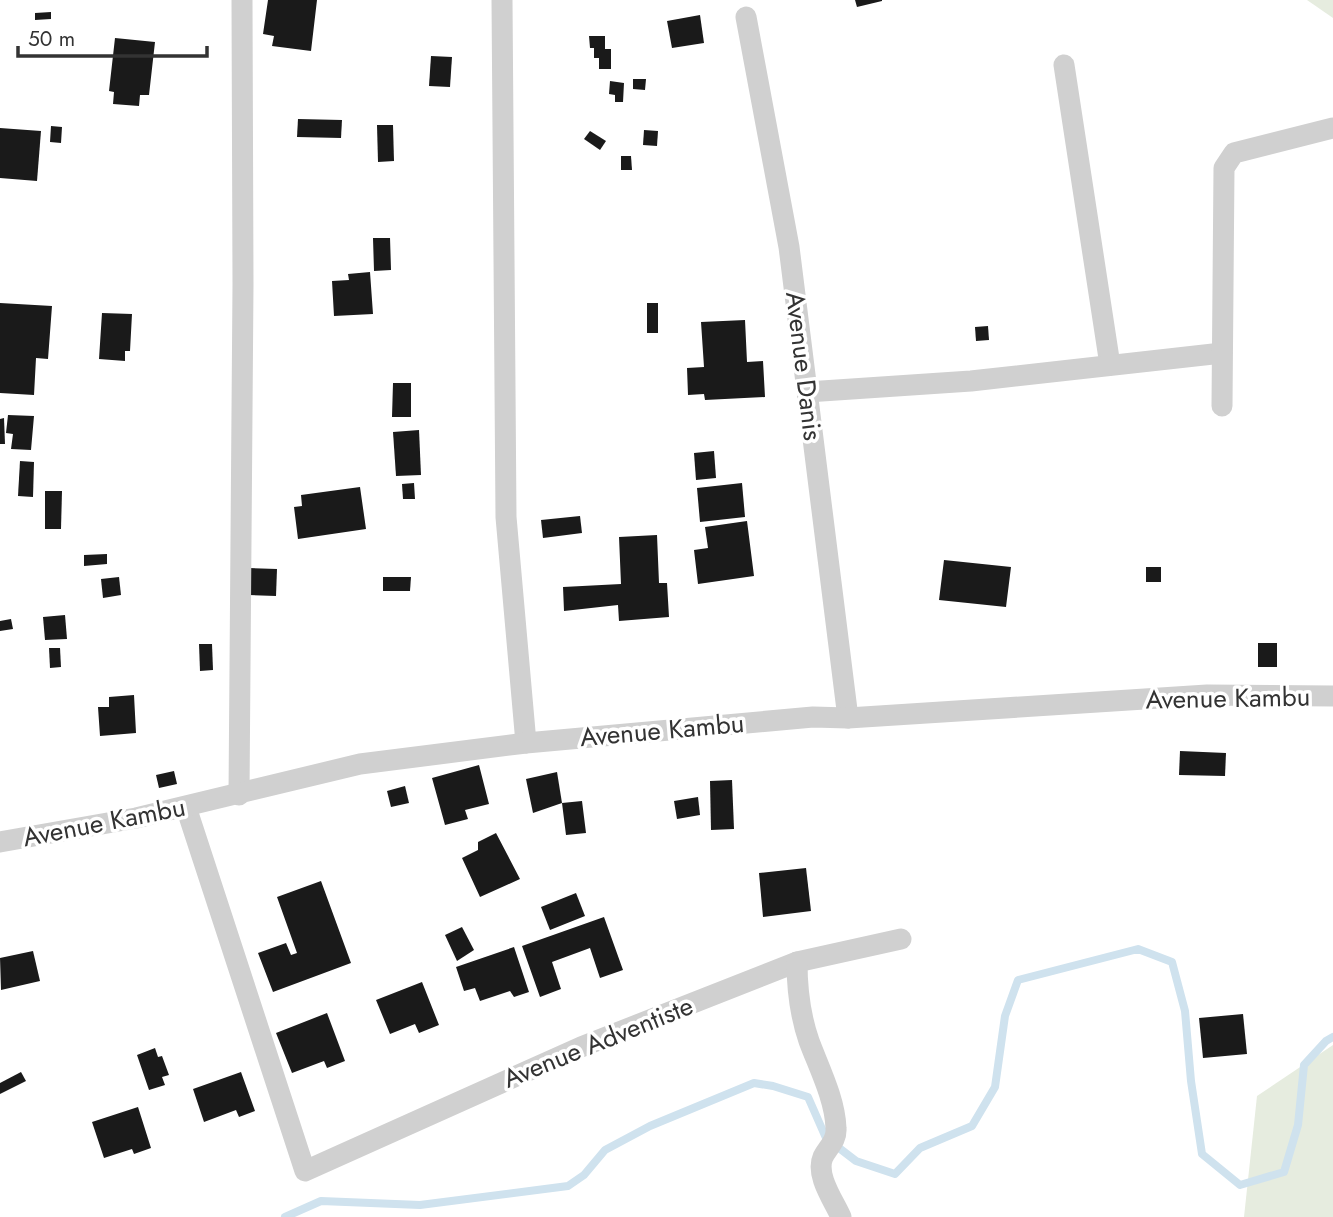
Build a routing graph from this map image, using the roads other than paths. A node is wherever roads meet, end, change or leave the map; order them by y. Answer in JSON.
{"nodes":[{"id":1,"x":242,"y":0,"type":"edge"},
{"id":2,"x":502,"y":0,"type":"edge"},
{"id":3,"x":746,"y":17,"type":"dead end"},
{"id":4,"x":1063,"y":65,"type":"dead end"},
{"id":5,"x":1333,"y":128,"type":"edge"},
{"id":6,"x":1222,"y":353,"type":"junction"},
{"id":7,"x":1110,"y":365,"type":"junction"},
{"id":8,"x":807,"y":392,"type":"junction"},
{"id":9,"x":1222,"y":405,"type":"dead end"},
{"id":10,"x":1333,"y":696,"type":"edge"},
{"id":11,"x":848,"y":718,"type":"junction"},
{"id":12,"x":526,"y":743,"type":"junction"},
{"id":13,"x":239,"y":795,"type":"junction"},
{"id":14,"x":186,"y":807,"type":"junction"},
{"id":15,"x":0,"y":842,"type":"edge"},
{"id":16,"x":901,"y":939,"type":"dead end"},
{"id":17,"x":797,"y":961,"type":"junction"},
{"id":18,"x":841,"y":1217,"type":"edge"}],
"edges":[{"from":1,"to":13,"type":"street"},
{"from":2,"to":12,"type":"street"},
{"from":3,"to":8,"type":"street","name":"Avenue Danis"},
{"from":4,"to":7,"type":"street"},
{"from":5,"to":6,"type":"street"},
{"from":6,"to":7,"type":"street"},
{"from":6,"to":9,"type":"street"},
{"from":7,"to":8,"type":"street"},
{"from":8,"to":11,"type":"street","name":"Avenue Danis"},
{"from":10,"to":11,"type":"street","name":"Avenue Kambu"},
{"from":11,"to":12,"type":"street","name":"Avenue Kambu"},
{"from":12,"to":13,"type":"street","name":"Avenue Kambu"},
{"from":13,"to":14,"type":"street","name":"Avenue Kambu"},
{"from":14,"to":15,"type":"street","name":"Avenue Kambu"},
{"from":14,"to":17,"type":"street","name":"Avenue Adventiste"},
{"from":16,"to":17,"type":"street","name":"Avenue Adventiste"},
{"from":17,"to":18,"type":"street"}]}
